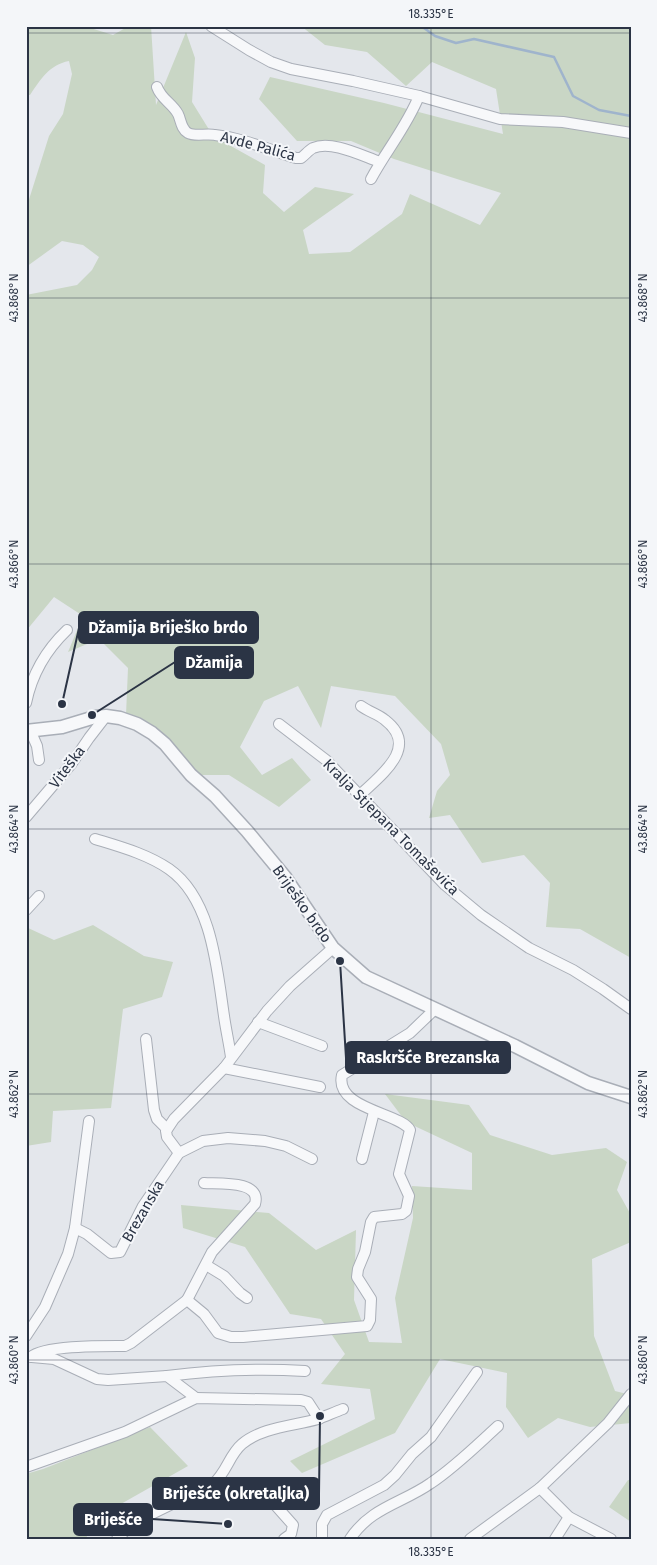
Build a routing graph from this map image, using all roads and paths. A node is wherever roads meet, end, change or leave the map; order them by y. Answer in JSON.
{"nodes":[{"id":1,"x":211,"y":26,"type":"edge"},
{"id":2,"x":157,"y":87,"type":"dead end"},
{"id":3,"x":419,"y":96,"type":"junction"},
{"id":4,"x":631,"y":133,"type":"edge"},
{"id":5,"x":380,"y":162,"type":"junction"},
{"id":6,"x":371,"y":179,"type":"dead end"},
{"id":7,"x":67,"y":630,"type":"dead end"},
{"id":8,"x":26,"y":703,"type":"edge"},
{"id":9,"x":361,"y":706,"type":"dead end"},
{"id":10,"x":106,"y":716,"type":"junction"},
{"id":11,"x":279,"y":724,"type":"dead end"},
{"id":12,"x":28,"y":730,"type":"edge"},
{"id":13,"x":39,"y":760,"type":"dead end"},
{"id":14,"x":360,"y":795,"type":"junction"},
{"id":15,"x":26,"y":817,"type":"edge"},
{"id":16,"x":95,"y":839,"type":"dead end"},
{"id":17,"x":39,"y":896,"type":"dead end"},
{"id":18,"x":26,"y":910,"type":"edge"},
{"id":19,"x":334,"y":948,"type":"junction"},
{"id":20,"x":631,"y":1009,"type":"edge"},
{"id":21,"x":434,"y":1010,"type":"junction"},
{"id":22,"x":258,"y":1022,"type":"junction"},
{"id":23,"x":146,"y":1039,"type":"dead end"},
{"id":24,"x":322,"y":1046,"type":"dead end"},
{"id":25,"x":231,"y":1057,"type":"junction"},
{"id":26,"x":224,"y":1068,"type":"junction"},
{"id":27,"x":320,"y":1087,"type":"dead end"},
{"id":28,"x":631,"y":1097,"type":"edge"},
{"id":29,"x":374,"y":1112,"type":"junction"},
{"id":30,"x":89,"y":1121,"type":"dead end"},
{"id":31,"x":167,"y":1129,"type":"junction"},
{"id":32,"x":179,"y":1153,"type":"junction"},
{"id":33,"x":312,"y":1159,"type":"dead end"},
{"id":34,"x":362,"y":1159,"type":"dead end"},
{"id":35,"x":204,"y":1183,"type":"dead end"},
{"id":36,"x":75,"y":1228,"type":"junction"},
{"id":37,"x":206,"y":1265,"type":"junction"},
{"id":38,"x":247,"y":1298,"type":"dead end"},
{"id":39,"x":187,"y":1300,"type":"junction"},
{"id":40,"x":26,"y":1336,"type":"edge"},
{"id":41,"x":29,"y":1357,"type":"edge"},
{"id":42,"x":305,"y":1371,"type":"dead end"},
{"id":43,"x":477,"y":1372,"type":"dead end"},
{"id":44,"x":167,"y":1376,"type":"junction"},
{"id":45,"x":631,"y":1394,"type":"edge"},
{"id":46,"x":196,"y":1398,"type":"junction"},
{"id":47,"x":343,"y":1409,"type":"dead end"},
{"id":48,"x":319,"y":1419,"type":"junction"},
{"id":49,"x":498,"y":1426,"type":"dead end"},
{"id":50,"x":26,"y":1467,"type":"edge"},
{"id":51,"x":540,"y":1488,"type":"junction"},
{"id":52,"x":261,"y":1489,"type":"dead end"},
{"id":53,"x":569,"y":1517,"type":"junction"},
{"id":54,"x":117,"y":1539,"type":"edge"},
{"id":55,"x":284,"y":1539,"type":"edge"},
{"id":56,"x":322,"y":1539,"type":"edge"},
{"id":57,"x":350,"y":1539,"type":"edge"},
{"id":58,"x":470,"y":1539,"type":"edge"},
{"id":59,"x":555,"y":1539,"type":"edge"},
{"id":60,"x":610,"y":1539,"type":"edge"}],
"edges":[{"from":1,"to":3,"type":"street"},
{"from":2,"to":5,"type":"street","name":"Avde Palića"},
{"from":3,"to":4,"type":"street"},
{"from":3,"to":5,"type":"street"},
{"from":5,"to":6,"type":"street"},
{"from":7,"to":8,"type":"street"},
{"from":9,"to":14,"type":"street"},
{"from":10,"to":12,"type":"street","name":"Briješko brdo"},
{"from":10,"to":15,"type":"street","name":"Viteška"},
{"from":10,"to":19,"type":"street","name":"Briješko brdo"},
{"from":11,"to":14,"type":"street","name":"Kralja Stjepana Tomaševića"},
{"from":12,"to":13,"type":"street"},
{"from":14,"to":20,"type":"street","name":"Kralja Stjepana Tomaševića"},
{"from":16,"to":25,"type":"street"},
{"from":17,"to":18,"type":"street"},
{"from":19,"to":21,"type":"street","name":"Briješko brdo"},
{"from":19,"to":22,"type":"street"},
{"from":21,"to":28,"type":"street","name":"Briješko brdo"},
{"from":21,"to":29,"type":"street"},
{"from":22,"to":24,"type":"street"},
{"from":22,"to":25,"type":"street"},
{"from":23,"to":31,"type":"street"},
{"from":25,"to":26,"type":"street"},
{"from":26,"to":27,"type":"street"},
{"from":26,"to":31,"type":"street"},
{"from":29,"to":34,"type":"street"},
{"from":29,"to":39,"type":"street"},
{"from":30,"to":36,"type":"street"},
{"from":31,"to":32,"type":"street"},
{"from":32,"to":33,"type":"street","name":"Brezanska"},
{"from":32,"to":36,"type":"street","name":"Brezanska"},
{"from":35,"to":37,"type":"street"},
{"from":36,"to":40,"type":"street"},
{"from":37,"to":38,"type":"street"},
{"from":37,"to":39,"type":"street"},
{"from":39,"to":41,"type":"street"},
{"from":41,"to":44,"type":"street"},
{"from":42,"to":44,"type":"street"},
{"from":43,"to":56,"type":"street"},
{"from":44,"to":46,"type":"street"},
{"from":45,"to":51,"type":"street"},
{"from":46,"to":48,"type":"street"},
{"from":46,"to":50,"type":"street"},
{"from":47,"to":48,"type":"street"},
{"from":48,"to":54,"type":"street"},
{"from":49,"to":57,"type":"street"},
{"from":51,"to":53,"type":"street"},
{"from":51,"to":58,"type":"street"},
{"from":52,"to":55,"type":"street"},
{"from":53,"to":59,"type":"street"},
{"from":53,"to":60,"type":"street"}]}
